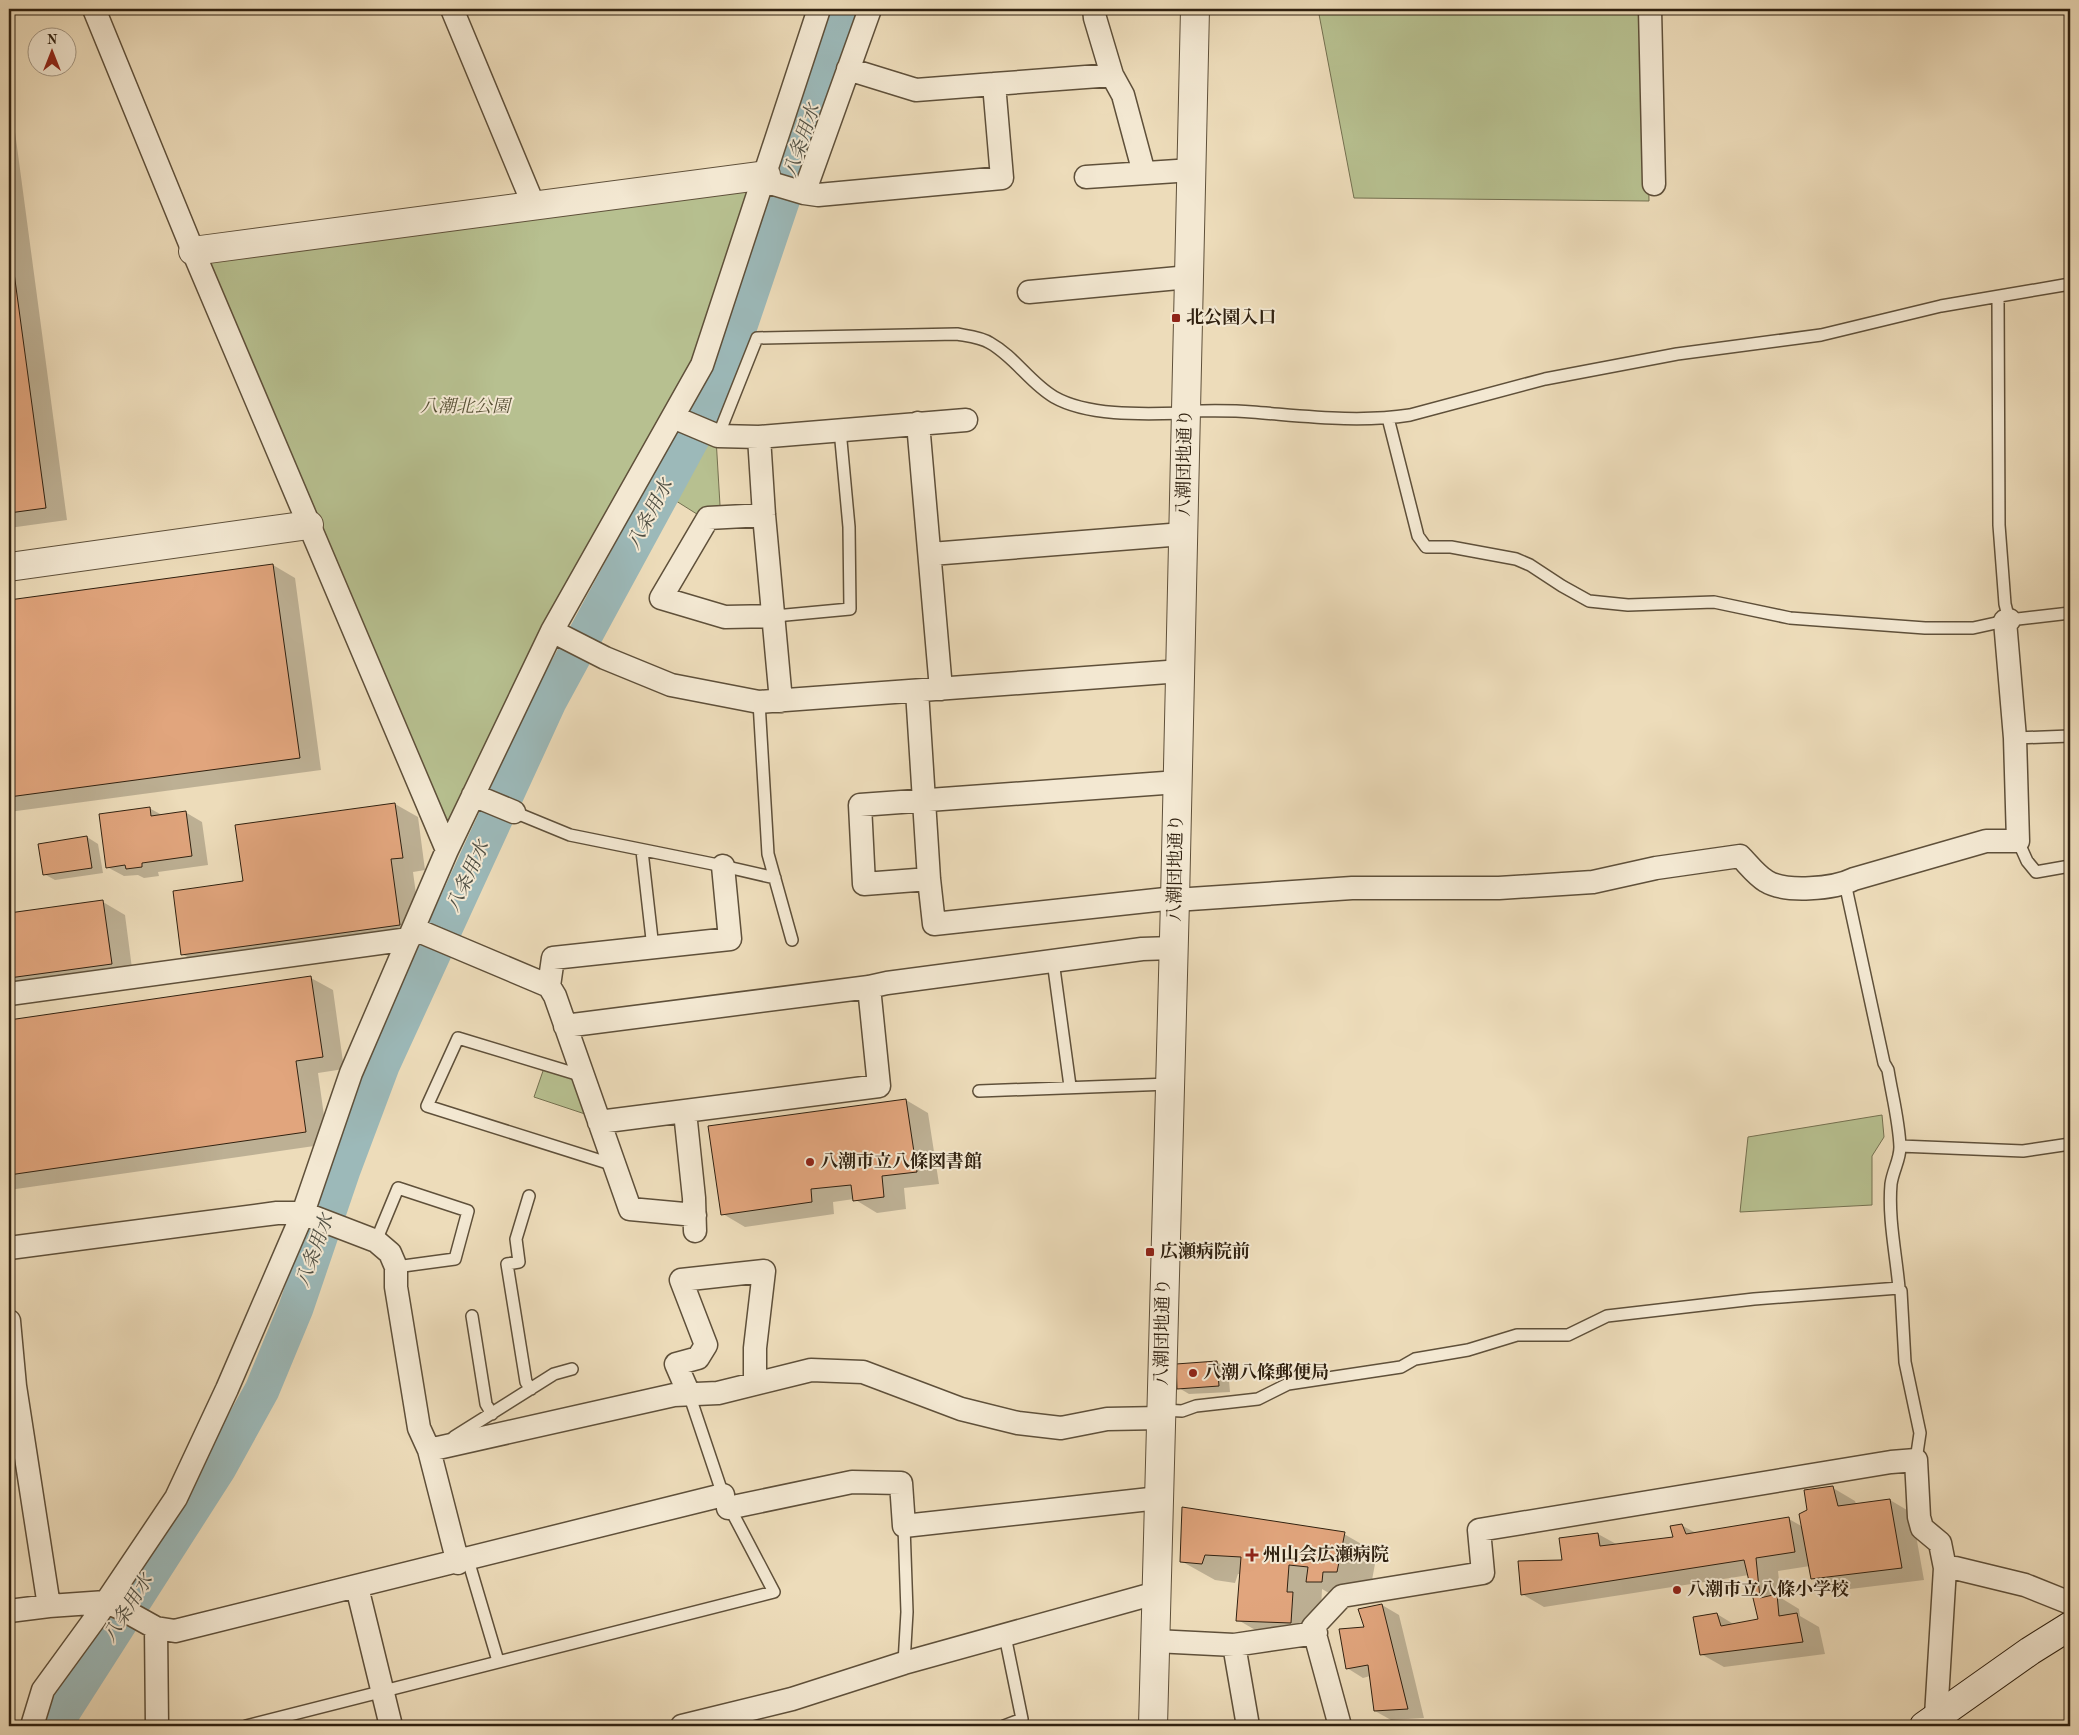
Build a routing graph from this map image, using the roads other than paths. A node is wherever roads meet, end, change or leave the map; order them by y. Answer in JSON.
{"nodes":[{"id":1,"x":94,"y":9,"type":"edge"},
{"id":2,"x":452,"y":9,"type":"edge"},
{"id":3,"x":819,"y":9,"type":"edge"},
{"id":4,"x":870,"y":9,"type":"edge"},
{"id":5,"x":1094,"y":9,"type":"edge"},
{"id":6,"x":1195,"y":9,"type":"edge"},
{"id":7,"x":1650,"y":9,"type":"edge"},
{"id":8,"x":848,"y":69,"type":"junction"},
{"id":9,"x":1112,"y":75,"type":"junction"},
{"id":10,"x":994,"y":84,"type":"junction"},
{"id":11,"x":1192,"y":170,"type":"junction"},
{"id":12,"x":1144,"y":173,"type":"junction"},
{"id":13,"x":1086,"y":177,"type":"dead end"},
{"id":14,"x":765,"y":178,"type":"junction"},
{"id":15,"x":1654,"y":184,"type":"dead end"},
{"id":16,"x":800,"y":192,"type":"junction"},
{"id":17,"x":534,"y":206,"type":"junction"},
{"id":18,"x":193,"y":251,"type":"junction"},
{"id":19,"x":1189,"y":277,"type":"junction"},
{"id":20,"x":2070,"y":284,"type":"edge"},
{"id":21,"x":1030,"y":292,"type":"dead end"},
{"id":22,"x":1998,"y":297,"type":"junction"},
{"id":23,"x":1186,"y":412,"type":"junction"},
{"id":24,"x":673,"y":417,"type":"junction"},
{"id":25,"x":1388,"y":418,"type":"junction"},
{"id":26,"x":966,"y":420,"type":"dead end"},
{"id":27,"x":918,"y":423,"type":"junction"},
{"id":28,"x":840,"y":430,"type":"junction"},
{"id":29,"x":718,"y":436,"type":"junction"},
{"id":30,"x":759,"y":437,"type":"junction"},
{"id":31,"x":764,"y":515,"type":"junction"},
{"id":32,"x":309,"y":525,"type":"junction"},
{"id":33,"x":1184,"y":534,"type":"junction"},
{"id":34,"x":931,"y":554,"type":"junction"},
{"id":35,"x":9,"y":567,"type":"edge"},
{"id":36,"x":2070,"y":613,"type":"edge"},
{"id":37,"x":775,"y":616,"type":"junction"},
{"id":38,"x":2007,"y":620,"type":"junction"},
{"id":39,"x":558,"y":635,"type":"junction"},
{"id":40,"x":1180,"y":671,"type":"junction"},
{"id":41,"x":941,"y":689,"type":"junction"},
{"id":42,"x":917,"y":691,"type":"junction"},
{"id":43,"x":771,"y":702,"type":"junction"},
{"id":44,"x":2070,"y":736,"type":"edge"},
{"id":45,"x":2015,"y":738,"type":"junction"},
{"id":46,"x":1178,"y":782,"type":"junction"},
{"id":47,"x":480,"y":798,"type":"junction"},
{"id":48,"x":926,"y":799,"type":"junction"},
{"id":49,"x":514,"y":812,"type":"joint"},
{"id":50,"x":2018,"y":841,"type":"junction"},
{"id":51,"x":447,"y":850,"type":"junction"},
{"id":52,"x":642,"y":851,"type":"junction"},
{"id":53,"x":723,"y":866,"type":"junction"},
{"id":54,"x":2070,"y":866,"type":"edge"},
{"id":55,"x":775,"y":878,"type":"junction"},
{"id":56,"x":929,"y":879,"type":"junction"},
{"id":57,"x":1845,"y":883,"type":"junction"},
{"id":58,"x":1175,"y":899,"type":"junction"},
{"id":59,"x":416,"y":934,"type":"junction"},
{"id":60,"x":792,"y":940,"type":"dead end"},
{"id":61,"x":653,"y":948,"type":"junction"},
{"id":62,"x":1173,"y":948,"type":"junction"},
{"id":63,"x":1053,"y":962,"type":"junction"},
{"id":64,"x":549,"y":986,"type":"junction"},
{"id":65,"x":869,"y":988,"type":"junction"},
{"id":66,"x":9,"y":994,"type":"edge"},
{"id":67,"x":565,"y":1026,"type":"junction"},
{"id":68,"x":583,"y":1076,"type":"junction"},
{"id":69,"x":1169,"y":1084,"type":"junction"},
{"id":70,"x":1070,"y":1086,"type":"junction"},
{"id":71,"x":979,"y":1091,"type":"dead end"},
{"id":72,"x":685,"y":1112,"type":"junction"},
{"id":73,"x":599,"y":1122,"type":"junction"},
{"id":74,"x":2070,"y":1144,"type":"edge"},
{"id":75,"x":1900,"y":1146,"type":"junction"},
{"id":76,"x":614,"y":1165,"type":"junction"},
{"id":77,"x":529,"y":1196,"type":"dead end"},
{"id":78,"x":303,"y":1213,"type":"junction"},
{"id":79,"x":376,"y":1241,"type":"junction"},
{"id":80,"x":9,"y":1248,"type":"edge"},
{"id":81,"x":396,"y":1267,"type":"junction"},
{"id":82,"x":1899,"y":1288,"type":"junction"},
{"id":83,"x":472,"y":1316,"type":"dead end"},
{"id":84,"x":9,"y":1321,"type":"edge"},
{"id":85,"x":572,"y":1369,"type":"dead end"},
{"id":86,"x":755,"y":1383,"type":"junction"},
{"id":87,"x":530,"y":1389,"type":"junction"},
{"id":88,"x":689,"y":1394,"type":"junction"},
{"id":89,"x":492,"y":1414,"type":"junction"},
{"id":90,"x":1161,"y":1414,"type":"junction"},
{"id":91,"x":431,"y":1450,"type":"junction"},
{"id":92,"x":1916,"y":1460,"type":"junction"},
{"id":93,"x":1159,"y":1498,"type":"junction"},
{"id":94,"x":726,"y":1501,"type":"junction"},
{"id":95,"x":904,"y":1526,"type":"junction"},
{"id":96,"x":463,"y":1561,"type":"junction"},
{"id":97,"x":1945,"y":1568,"type":"junction"},
{"id":98,"x":358,"y":1587,"type":"junction"},
{"id":99,"x":1156,"y":1593,"type":"junction"},
{"id":100,"x":106,"y":1602,"type":"junction"},
{"id":101,"x":2070,"y":1604,"type":"edge"},
{"id":102,"x":49,"y":1606,"type":"junction"},
{"id":103,"x":9,"y":1611,"type":"edge"},
{"id":104,"x":2070,"y":1626,"type":"edge"},
{"id":105,"x":156,"y":1628,"type":"junction"},
{"id":106,"x":1316,"y":1633,"type":"junction"},
{"id":107,"x":1005,"y":1636,"type":"junction"},
{"id":108,"x":1155,"y":1641,"type":"junction"},
{"id":109,"x":1234,"y":1645,"type":"junction"},
{"id":110,"x":498,"y":1661,"type":"junction"},
{"id":111,"x":904,"y":1663,"type":"junction"},
{"id":112,"x":383,"y":1692,"type":"junction"},
{"id":113,"x":1938,"y":1720,"type":"edge"},
{"id":114,"x":32,"y":1726,"type":"edge"},
{"id":115,"x":157,"y":1726,"type":"edge"},
{"id":116,"x":246,"y":1726,"type":"edge"},
{"id":117,"x":391,"y":1726,"type":"edge"},
{"id":118,"x":682,"y":1726,"type":"edge"},
{"id":119,"x":1004,"y":1726,"type":"edge"},
{"id":120,"x":1153,"y":1726,"type":"edge"},
{"id":121,"x":1248,"y":1726,"type":"edge"},
{"id":122,"x":1340,"y":1726,"type":"edge"}],
"edges":[{"from":1,"to":18,"type":"street"},
{"from":2,"to":17,"type":"street"},
{"from":3,"to":14,"type":"street"},
{"from":4,"to":8,"type":"street"},
{"from":5,"to":9,"type":"street"},
{"from":6,"to":11,"type":"street","name":"八潮団地通り"},
{"from":7,"to":15,"type":"street"},
{"from":8,"to":10,"type":"street"},
{"from":8,"to":16,"type":"street"},
{"from":9,"to":10,"type":"street"},
{"from":9,"to":12,"type":"street"},
{"from":10,"to":16,"type":"street"},
{"from":11,"to":12,"type":"street"},
{"from":11,"to":19,"type":"street","name":"八潮団地通り"},
{"from":12,"to":13,"type":"street"},
{"from":14,"to":16,"type":"street"},
{"from":14,"to":17,"type":"street"},
{"from":14,"to":24,"type":"street"},
{"from":17,"to":18,"type":"street"},
{"from":18,"to":32,"type":"street"},
{"from":19,"to":21,"type":"street"},
{"from":19,"to":23,"type":"street","name":"八潮団地通り"},
{"from":20,"to":22,"type":"lane"},
{"from":22,"to":25,"type":"lane"},
{"from":22,"to":38,"type":"lane"},
{"from":23,"to":25,"type":"lane"},
{"from":23,"to":29,"type":"lane"},
{"from":23,"to":33,"type":"street","name":"八潮団地通り"},
{"from":24,"to":29,"type":"street"},
{"from":24,"to":39,"type":"street"},
{"from":25,"to":38,"type":"lane"},
{"from":26,"to":27,"type":"street"},
{"from":27,"to":28,"type":"street"},
{"from":27,"to":34,"type":"street"},
{"from":28,"to":30,"type":"street"},
{"from":28,"to":37,"type":"lane"},
{"from":29,"to":30,"type":"street"},
{"from":30,"to":31,"type":"street"},
{"from":31,"to":37,"type":"street"},
{"from":31,"to":37,"type":"street"},
{"from":32,"to":35,"type":"street"},
{"from":32,"to":51,"type":"street"},
{"from":33,"to":34,"type":"street"},
{"from":33,"to":40,"type":"street","name":"八潮団地通り"},
{"from":34,"to":41,"type":"street"},
{"from":36,"to":38,"type":"lane"},
{"from":37,"to":43,"type":"street"},
{"from":38,"to":45,"type":"street"},
{"from":39,"to":43,"type":"street"},
{"from":39,"to":47,"type":"street"},
{"from":40,"to":41,"type":"street"},
{"from":40,"to":46,"type":"street","name":"八潮団地通り"},
{"from":41,"to":42,"type":"street"},
{"from":42,"to":43,"type":"street"},
{"from":42,"to":48,"type":"street"},
{"from":43,"to":55,"type":"lane"},
{"from":44,"to":45,"type":"lane"},
{"from":45,"to":50,"type":"street"},
{"from":46,"to":48,"type":"street"},
{"from":46,"to":58,"type":"street","name":"八潮団地通り"},
{"from":47,"to":49,"type":"street"},
{"from":47,"to":51,"type":"street"},
{"from":48,"to":56,"type":"street"},
{"from":48,"to":56,"type":"street"},
{"from":49,"to":52,"type":"lane"},
{"from":50,"to":54,"type":"lane"},
{"from":50,"to":57,"type":"street"},
{"from":51,"to":59,"type":"street"},
{"from":52,"to":53,"type":"lane"},
{"from":52,"to":61,"type":"lane"},
{"from":53,"to":55,"type":"lane"},
{"from":53,"to":61,"type":"street"},
{"from":55,"to":60,"type":"lane"},
{"from":56,"to":58,"type":"street"},
{"from":57,"to":58,"type":"street"},
{"from":57,"to":75,"type":"lane"},
{"from":58,"to":62,"type":"street","name":"八潮団地通り"},
{"from":59,"to":64,"type":"street"},
{"from":59,"to":66,"type":"street"},
{"from":59,"to":78,"type":"street"},
{"from":61,"to":64,"type":"street"},
{"from":62,"to":63,"type":"street"},
{"from":62,"to":69,"type":"street","name":"八潮団地通り"},
{"from":63,"to":65,"type":"street"},
{"from":63,"to":70,"type":"lane"},
{"from":64,"to":67,"type":"street"},
{"from":65,"to":67,"type":"street"},
{"from":65,"to":72,"type":"street"},
{"from":67,"to":68,"type":"street"},
{"from":68,"to":73,"type":"street"},
{"from":68,"to":76,"type":"lane"},
{"from":69,"to":70,"type":"lane"},
{"from":69,"to":90,"type":"street","name":"八潮団地通り"},
{"from":70,"to":71,"type":"lane"},
{"from":72,"to":73,"type":"street"},
{"from":72,"to":76,"type":"street"},
{"from":73,"to":76,"type":"street"},
{"from":74,"to":75,"type":"lane"},
{"from":75,"to":82,"type":"lane"},
{"from":77,"to":87,"type":"lane"},
{"from":78,"to":79,"type":"street"},
{"from":78,"to":80,"type":"street"},
{"from":78,"to":100,"type":"street"},
{"from":79,"to":81,"type":"street"},
{"from":79,"to":81,"type":"lane"},
{"from":81,"to":91,"type":"street"},
{"from":82,"to":90,"type":"lane"},
{"from":82,"to":92,"type":"lane"},
{"from":83,"to":89,"type":"lane"},
{"from":84,"to":102,"type":"street"},
{"from":85,"to":87,"type":"lane"},
{"from":86,"to":88,"type":"street"},
{"from":86,"to":88,"type":"street"},
{"from":86,"to":90,"type":"street"},
{"from":87,"to":89,"type":"lane"},
{"from":88,"to":91,"type":"street"},
{"from":88,"to":94,"type":"lane"},
{"from":89,"to":91,"type":"lane"},
{"from":90,"to":93,"type":"street","name":"八潮団地通り"},
{"from":91,"to":96,"type":"street"},
{"from":92,"to":97,"type":"street"},
{"from":92,"to":106,"type":"street"},
{"from":93,"to":95,"type":"street"},
{"from":93,"to":99,"type":"street","name":"八潮団地通り"},
{"from":94,"to":95,"type":"street"},
{"from":94,"to":96,"type":"street"},
{"from":94,"to":110,"type":"lane"},
{"from":95,"to":111,"type":"lane"},
{"from":96,"to":98,"type":"street"},
{"from":96,"to":110,"type":"lane"},
{"from":97,"to":101,"type":"street"},
{"from":97,"to":113,"type":"street"},
{"from":98,"to":105,"type":"street"},
{"from":98,"to":112,"type":"street"},
{"from":99,"to":107,"type":"street"},
{"from":99,"to":108,"type":"street","name":"八潮団地通り"},
{"from":100,"to":102,"type":"street"},
{"from":100,"to":105,"type":"street"},
{"from":100,"to":114,"type":"street"},
{"from":102,"to":103,"type":"street"},
{"from":104,"to":113,"type":"street"},
{"from":105,"to":115,"type":"street"},
{"from":106,"to":109,"type":"street"},
{"from":106,"to":122,"type":"street"},
{"from":107,"to":111,"type":"street"},
{"from":107,"to":119,"type":"lane"},
{"from":108,"to":109,"type":"street"},
{"from":108,"to":120,"type":"street","name":"八潮団地通り"},
{"from":109,"to":121,"type":"street"},
{"from":110,"to":112,"type":"lane"},
{"from":111,"to":118,"type":"street"},
{"from":112,"to":116,"type":"lane"},
{"from":112,"to":117,"type":"street"}]}
